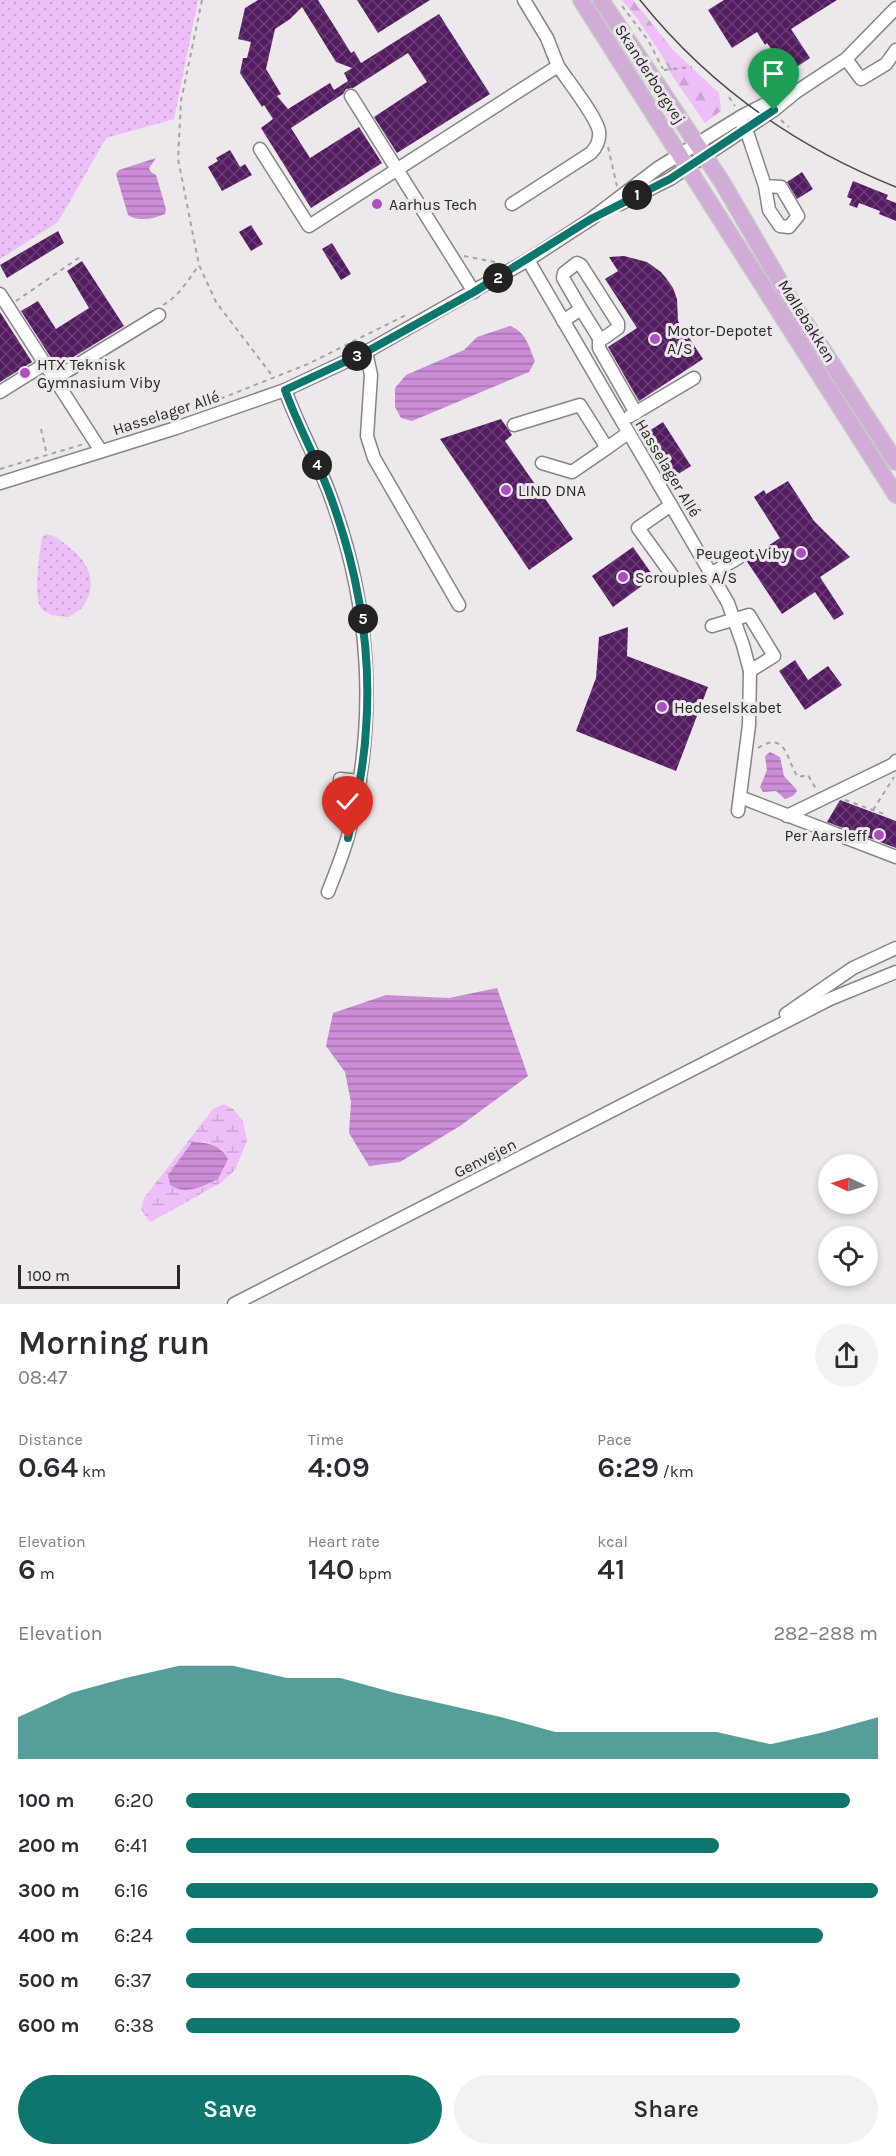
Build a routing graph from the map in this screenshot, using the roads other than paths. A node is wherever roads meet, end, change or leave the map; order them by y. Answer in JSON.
{"nodes":[{"id":1,"x":524,"y":0,"type":"edge"},
{"id":2,"x":581,"y":0,"type":"edge"},
{"id":3,"x":601,"y":0,"type":"edge"},
{"id":4,"x":896,"y":8,"type":"edge"},
{"id":5,"x":896,"y":50,"type":"edge"},
{"id":6,"x":846,"y":58,"type":"junction"},
{"id":7,"x":558,"y":66,"type":"junction"},
{"id":8,"x":351,"y":96,"type":"dead end"},
{"id":9,"x":741,"y":124,"type":"junction"},
{"id":10,"x":260,"y":149,"type":"dead end"},
{"id":11,"x":701,"y":149,"type":"junction"},
{"id":12,"x":684,"y":160,"type":"junction"},
{"id":13,"x":397,"y":169,"type":"junction"},
{"id":14,"x":765,"y":186,"type":"dead end"},
{"id":15,"x":512,"y":204,"type":"dead end"},
{"id":16,"x":591,"y":219,"type":"junction"},
{"id":17,"x":528,"y":260,"type":"junction"},
{"id":18,"x":474,"y":292,"type":"junction"},
{"id":19,"x":0,"y":294,"type":"edge"},
{"id":20,"x":581,"y":309,"type":"junction"},
{"id":21,"x":159,"y":315,"type":"road end"},
{"id":22,"x":563,"y":321,"type":"junction"},
{"id":23,"x":599,"y":338,"type":"junction"},
{"id":24,"x":366,"y":352,"type":"junction"},
{"id":25,"x":45,"y":364,"type":"junction"},
{"id":26,"x":694,"y":378,"type":"dead end"},
{"id":27,"x":54,"y":379,"type":"junction"},
{"id":28,"x":282,"y":391,"type":"junction"},
{"id":29,"x":0,"y":392,"type":"edge"},
{"id":30,"x":636,"y":413,"type":"junction"},
{"id":31,"x":621,"y":422,"type":"junction"},
{"id":32,"x":514,"y":425,"type":"dead end"},
{"id":33,"x":628,"y":433,"type":"junction"},
{"id":34,"x":98,"y":446,"type":"junction"},
{"id":35,"x":606,"y":448,"type":"junction"},
{"id":36,"x":896,"y":462,"type":"edge"},
{"id":37,"x":542,"y":463,"type":"dead end"},
{"id":38,"x":0,"y":483,"type":"edge"},
{"id":39,"x":896,"y":495,"type":"edge"},
{"id":40,"x":671,"y":505,"type":"junction"},
{"id":41,"x":738,"y":558,"type":"dead end"},
{"id":42,"x":712,"y":573,"type":"junction"},
{"id":43,"x":672,"y":575,"type":"dead end"},
{"id":44,"x":459,"y":605,"type":"dead end"},
{"id":45,"x":734,"y":620,"type":"junction"},
{"id":46,"x":712,"y":626,"type":"dead end"},
{"id":47,"x":750,"y":671,"type":"junction"},
{"id":48,"x":896,"y":761,"type":"edge"},
{"id":49,"x":340,"y":779,"type":"dead end"},
{"id":50,"x":360,"y":781,"type":"junction"},
{"id":51,"x":741,"y":797,"type":"junction"},
{"id":52,"x":738,"y":811,"type":"dead end"},
{"id":53,"x":787,"y":816,"type":"junction"},
{"id":54,"x":896,"y":857,"type":"edge"},
{"id":55,"x":328,"y":892,"type":"dead end"},
{"id":56,"x":896,"y":948,"type":"edge"},
{"id":57,"x":896,"y":964,"type":"edge"},
{"id":58,"x":896,"y":972,"type":"edge"},
{"id":59,"x":830,"y":999,"type":"junction"},
{"id":60,"x":751,"y":1039,"type":"junction"},
{"id":61,"x":234,"y":1304,"type":"edge"}],
"edges":[{"from":1,"to":7,"type":"street"},
{"from":2,"to":12,"type":"main road","name":"Skanderborgvej"},
{"from":3,"to":11,"type":"main road","name":"Skanderborgvej"},
{"from":4,"to":6,"type":"street","name":"Hasselager Allé"},
{"from":5,"to":6,"type":"street"},
{"from":6,"to":9,"type":"street","name":"Hasselager Allé"},
{"from":7,"to":13,"type":"street"},
{"from":7,"to":15,"type":"street"},
{"from":8,"to":13,"type":"street"},
{"from":9,"to":11,"type":"street","name":"Hasselager Allé"},
{"from":9,"to":14,"type":"street"},
{"from":10,"to":13,"type":"street"},
{"from":11,"to":12,"type":"street","name":"Hasselager Allé"},
{"from":11,"to":36,"type":"main road","name":"Møllebakken"},
{"from":12,"to":16,"type":"street","name":"Hasselager Allé"},
{"from":12,"to":16,"type":"street","name":"Hasselager Allé"},
{"from":12,"to":39,"type":"main road","name":"Møllebakken"},
{"from":13,"to":18,"type":"street"},
{"from":16,"to":17,"type":"street","name":"Hasselager Allé"},
{"from":17,"to":18,"type":"street","name":"Hasselager Allé"},
{"from":17,"to":22,"type":"street","name":"Hasselager Allé"},
{"from":18,"to":24,"type":"street","name":"Hasselager Allé"},
{"from":19,"to":25,"type":"street"},
{"from":20,"to":22,"type":"street"},
{"from":20,"to":23,"type":"street"},
{"from":20,"to":23,"type":"street"},
{"from":21,"to":27,"type":"street"},
{"from":22,"to":31,"type":"street","name":"Hasselager Allé"},
{"from":23,"to":30,"type":"street"},
{"from":24,"to":28,"type":"street","name":"Hasselager Allé"},
{"from":24,"to":44,"type":"street"},
{"from":25,"to":27,"type":"street"},
{"from":25,"to":29,"type":"street"},
{"from":26,"to":30,"type":"street"},
{"from":27,"to":34,"type":"street"},
{"from":28,"to":34,"type":"street","name":"Hasselager Allé"},
{"from":28,"to":50,"type":"street"},
{"from":30,"to":31,"type":"street"},
{"from":31,"to":33,"type":"street","name":"Hasselager Allé"},
{"from":32,"to":35,"type":"street"},
{"from":33,"to":35,"type":"street"},
{"from":33,"to":40,"type":"street","name":"Hasselager Allé"},
{"from":34,"to":38,"type":"street","name":"Hasselager Allé"},
{"from":35,"to":37,"type":"street"},
{"from":40,"to":42,"type":"street","name":"Hasselager Allé"},
{"from":40,"to":43,"type":"street"},
{"from":41,"to":42,"type":"street"},
{"from":42,"to":45,"type":"street","name":"Hasselager Allé"},
{"from":45,"to":46,"type":"street"},
{"from":45,"to":47,"type":"street","name":"Hasselager Allé"},
{"from":45,"to":47,"type":"street"},
{"from":47,"to":51,"type":"street","name":"Hasselager Allé"},
{"from":48,"to":53,"type":"street"},
{"from":49,"to":50,"type":"street"},
{"from":50,"to":55,"type":"street"},
{"from":51,"to":52,"type":"street","name":"Hasselager Allé"},
{"from":51,"to":53,"type":"street"},
{"from":53,"to":54,"type":"street"},
{"from":56,"to":60,"type":"street","name":"Genvejen"},
{"from":57,"to":59,"type":"street"},
{"from":58,"to":59,"type":"street","name":"Genvejen"},
{"from":59,"to":60,"type":"street","name":"Genvejen"},
{"from":60,"to":61,"type":"street","name":"Genvejen"}]}
